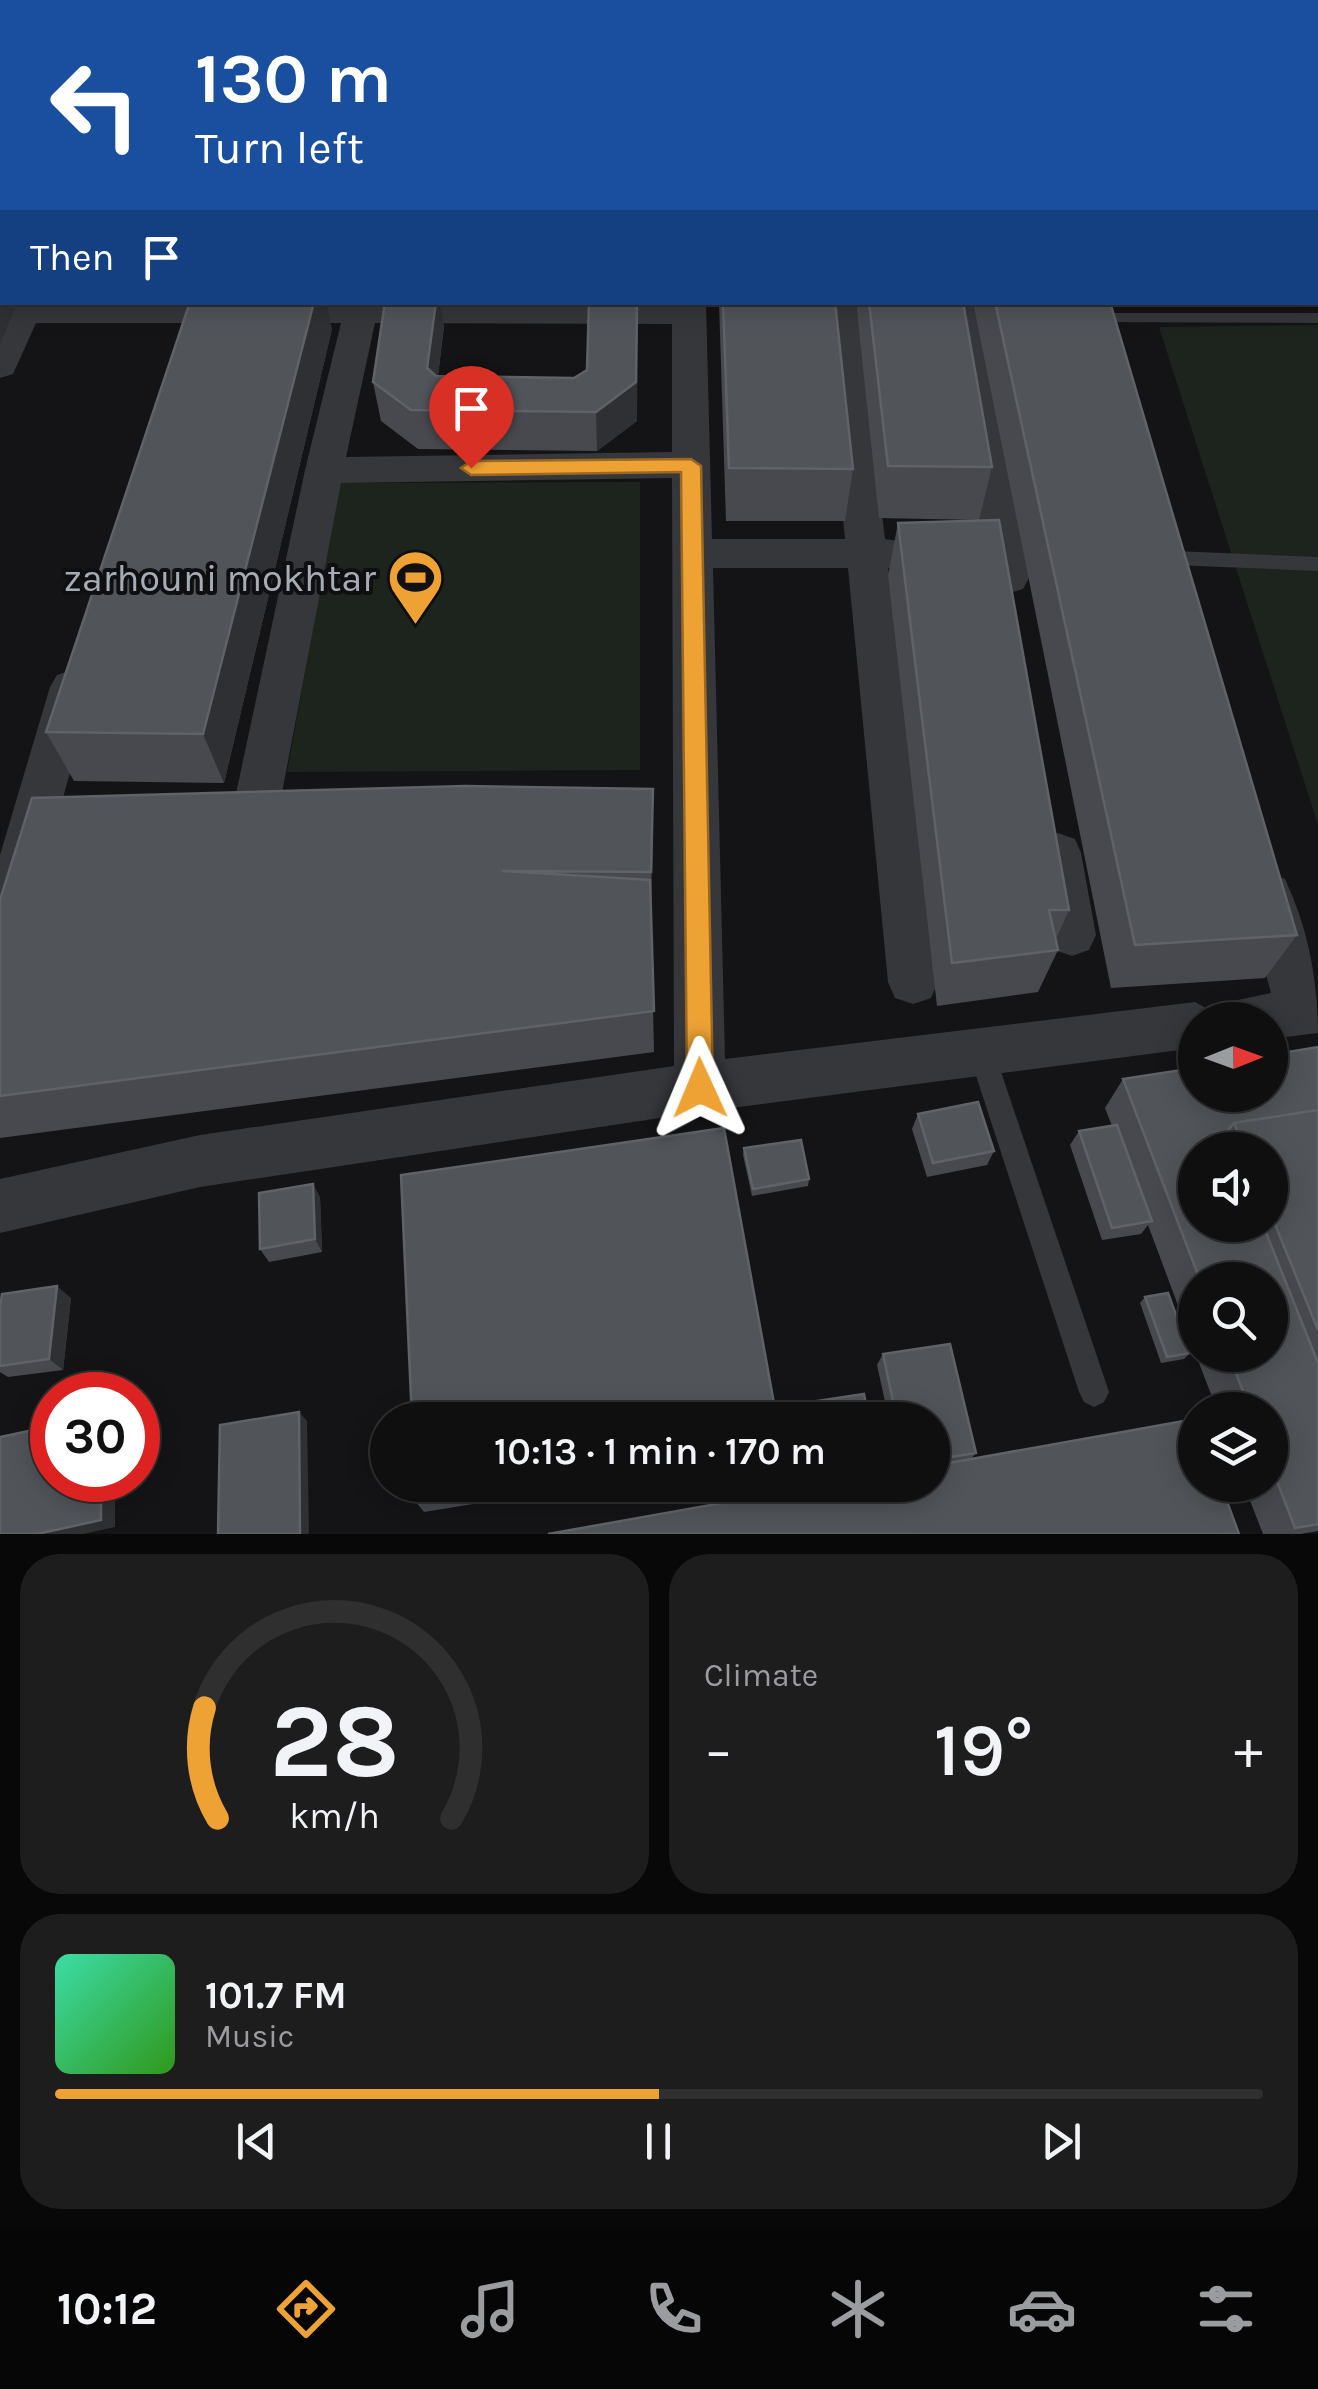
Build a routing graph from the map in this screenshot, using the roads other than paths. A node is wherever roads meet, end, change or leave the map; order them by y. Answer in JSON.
{"nodes":[{"id":1,"x":839,"y":305,"type":"edge"},
{"id":2,"x":957,"y":305,"type":"edge"},
{"id":3,"x":25,"y":307,"type":"edge"},
{"id":4,"x":362,"y":308,"type":"edge"},
{"id":5,"x":689,"y":308,"type":"edge"},
{"id":6,"x":189,"y":315,"type":"edge"},
{"id":7,"x":1318,"y":318,"type":"edge"},
{"id":8,"x":1107,"y":325,"type":"edge"},
{"id":9,"x":0,"y":366,"type":"edge"},
{"id":10,"x":691,"y":466,"type":"junction"},
{"id":11,"x":324,"y":470,"type":"junction"},
{"id":12,"x":965,"y":552,"type":"junction"},
{"id":13,"x":866,"y":553,"type":"junction"},
{"id":14,"x":692,"y":554,"type":"junction"},
{"id":15,"x":1173,"y":559,"type":"edge"},
{"id":16,"x":1318,"y":564,"type":"edge"},
{"id":17,"x":1014,"y":609,"type":"edge"},
{"id":18,"x":83,"y":652,"type":"edge"},
{"id":19,"x":36,"y":802,"type":"junction"},
{"id":20,"x":92,"y":803,"type":"edge"},
{"id":21,"x":258,"y":803,"type":"edge"},
{"id":22,"x":1052,"y":820,"type":"edge"},
{"id":23,"x":1259,"y":861,"type":"edge"},
{"id":24,"x":1072,"y":934,"type":"edge"},
{"id":25,"x":0,"y":937,"type":"edge"},
{"id":26,"x":913,"y":982,"type":"dead end"},
{"id":27,"x":1310,"y":1011,"type":"edge"},
{"id":28,"x":1178,"y":1027,"type":"edge"},
{"id":29,"x":981,"y":1051,"type":"junction"},
{"id":30,"x":700,"y":1088,"type":"junction"},
{"id":31,"x":0,"y":1206,"type":"edge"},
{"id":32,"x":1094,"y":1392,"type":"dead end"}],
"edges":[{"from":1,"to":13,"type":"street"},
{"from":2,"to":12,"type":"street"},
{"from":3,"to":6,"type":"street"},
{"from":3,"to":9,"type":"street"},
{"from":4,"to":5,"type":"street"},
{"from":4,"to":6,"type":"street"},
{"from":4,"to":11,"type":"street"},
{"from":5,"to":10,"type":"street"},
{"from":7,"to":8,"type":"lane"},
{"from":10,"to":11,"type":"street"},
{"from":10,"to":14,"type":"street"},
{"from":11,"to":21,"type":"street"},
{"from":12,"to":13,"type":"street"},
{"from":12,"to":17,"type":"street"},
{"from":13,"to":14,"type":"street"},
{"from":13,"to":26,"type":"street"},
{"from":14,"to":30,"type":"street"},
{"from":15,"to":16,"type":"lane"},
{"from":18,"to":19,"type":"street"},
{"from":19,"to":20,"type":"street"},
{"from":19,"to":25,"type":"street"},
{"from":22,"to":24,"type":"street"},
{"from":23,"to":27,"type":"street"},
{"from":28,"to":29,"type":"street"},
{"from":29,"to":30,"type":"street"},
{"from":29,"to":32,"type":"lane"},
{"from":30,"to":31,"type":"street"}]}
